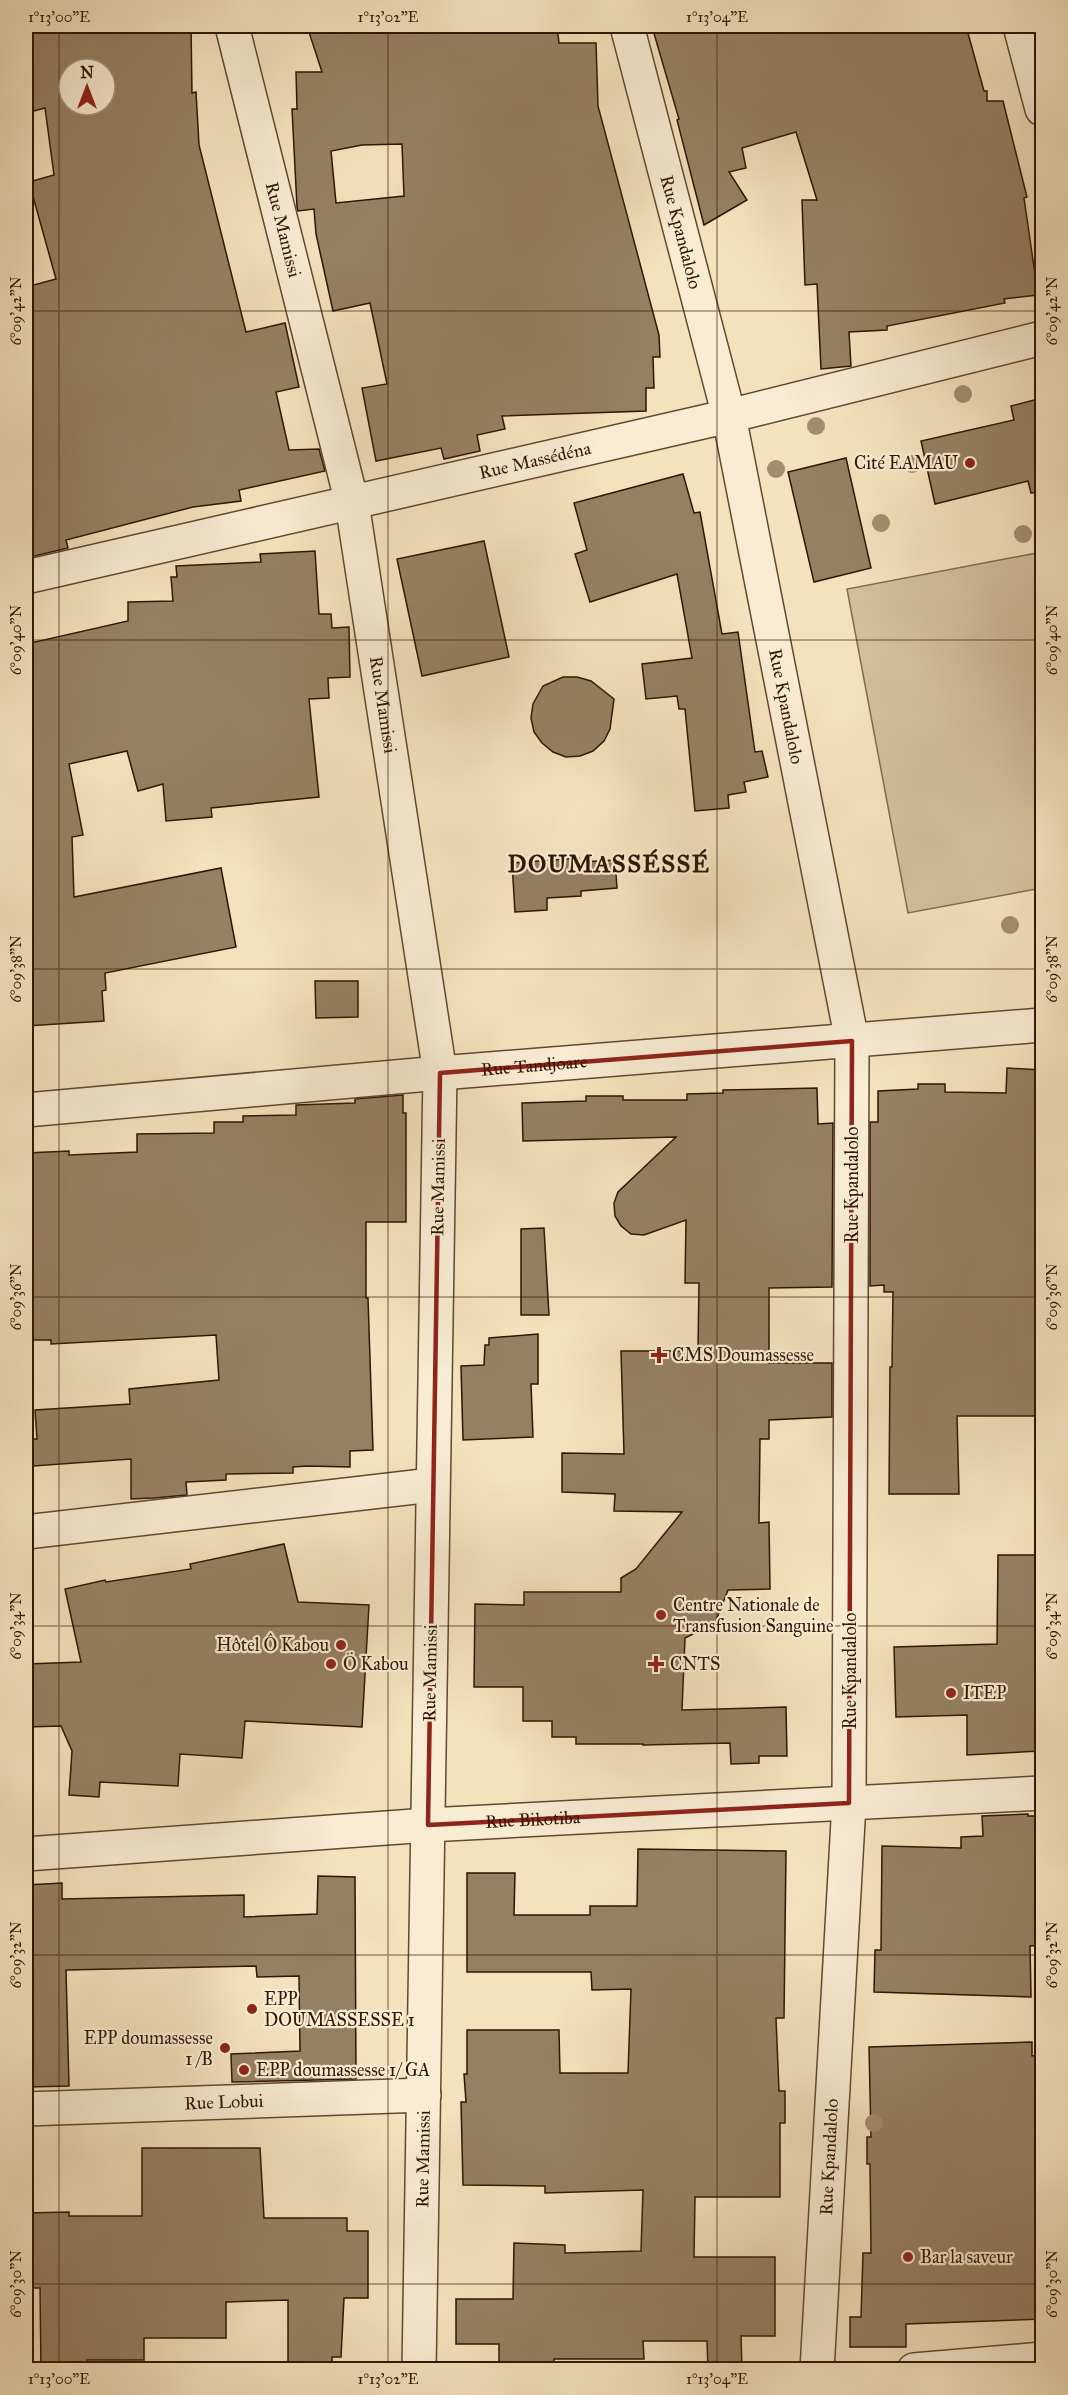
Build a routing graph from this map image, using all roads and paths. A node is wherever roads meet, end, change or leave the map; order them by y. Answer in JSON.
{"nodes":[{"id":1,"x":232,"y":26,"type":"edge"},
{"id":2,"x":627,"y":26,"type":"edge"},
{"id":3,"x":1020,"y":26,"type":"edge"},
{"id":4,"x":1042,"y":109,"type":"edge"},
{"id":5,"x":1042,"y":339,"type":"edge"},
{"id":6,"x":729,"y":416,"type":"junction"},
{"id":7,"x":352,"y":503,"type":"junction"},
{"id":8,"x":26,"y":577,"type":"edge"},
{"id":9,"x":1042,"y":1025,"type":"edge"},
{"id":10,"x":852,"y":1041,"type":"junction"},
{"id":11,"x":440,"y":1072,"type":"junction"},
{"id":12,"x":26,"y":1110,"type":"edge"},
{"id":13,"x":432,"y":1485,"type":"junction"},
{"id":14,"x":26,"y":1532,"type":"edge"},
{"id":15,"x":1042,"y":1793,"type":"edge"},
{"id":16,"x":849,"y":1803,"type":"junction"},
{"id":17,"x":428,"y":1825,"type":"junction"},
{"id":18,"x":26,"y":1854,"type":"edge"},
{"id":19,"x":424,"y":2095,"type":"junction"},
{"id":20,"x":26,"y":2109,"type":"edge"},
{"id":21,"x":1042,"y":2359,"type":"edge"},
{"id":22,"x":419,"y":2370,"type":"edge"},
{"id":23,"x":817,"y":2370,"type":"edge"},
{"id":24,"x":914,"y":2370,"type":"edge"}],
"edges":[{"from":1,"to":7,"type":"street","name":"Rue Mamissi"},
{"from":2,"to":6,"type":"street","name":"Rue Kpandalolo"},
{"from":3,"to":4,"type":"street"},
{"from":5,"to":6,"type":"street","name":"Rue Massédéna"},
{"from":6,"to":7,"type":"street","name":"Rue Massédéna"},
{"from":6,"to":10,"type":"street","name":"Rue Kpandalolo"},
{"from":7,"to":8,"type":"street","name":"Rue Massédéna"},
{"from":7,"to":11,"type":"street","name":"Rue Mamissi"},
{"from":9,"to":10,"type":"street","name":"Rue Tandjoare"},
{"from":10,"to":11,"type":"street","name":"Rue Tandjoare"},
{"from":10,"to":16,"type":"street","name":"Rue Kpandalolo"},
{"from":11,"to":12,"type":"street","name":"Rue Tandjoare"},
{"from":11,"to":13,"type":"street","name":"Rue Mamissi"},
{"from":13,"to":14,"type":"street"},
{"from":13,"to":17,"type":"street","name":"Rue Mamissi"},
{"from":15,"to":16,"type":"street","name":"Rue Bikotiba"},
{"from":16,"to":17,"type":"street","name":"Rue Bikotiba"},
{"from":16,"to":23,"type":"street","name":"Rue Kpandalolo"},
{"from":17,"to":18,"type":"street","name":"Rue Bikotiba"},
{"from":17,"to":19,"type":"street","name":"Rue Mamissi"},
{"from":19,"to":20,"type":"street","name":"Rue Lobui"},
{"from":19,"to":22,"type":"street","name":"Rue Mamissi"},
{"from":21,"to":24,"type":"street"}]}
